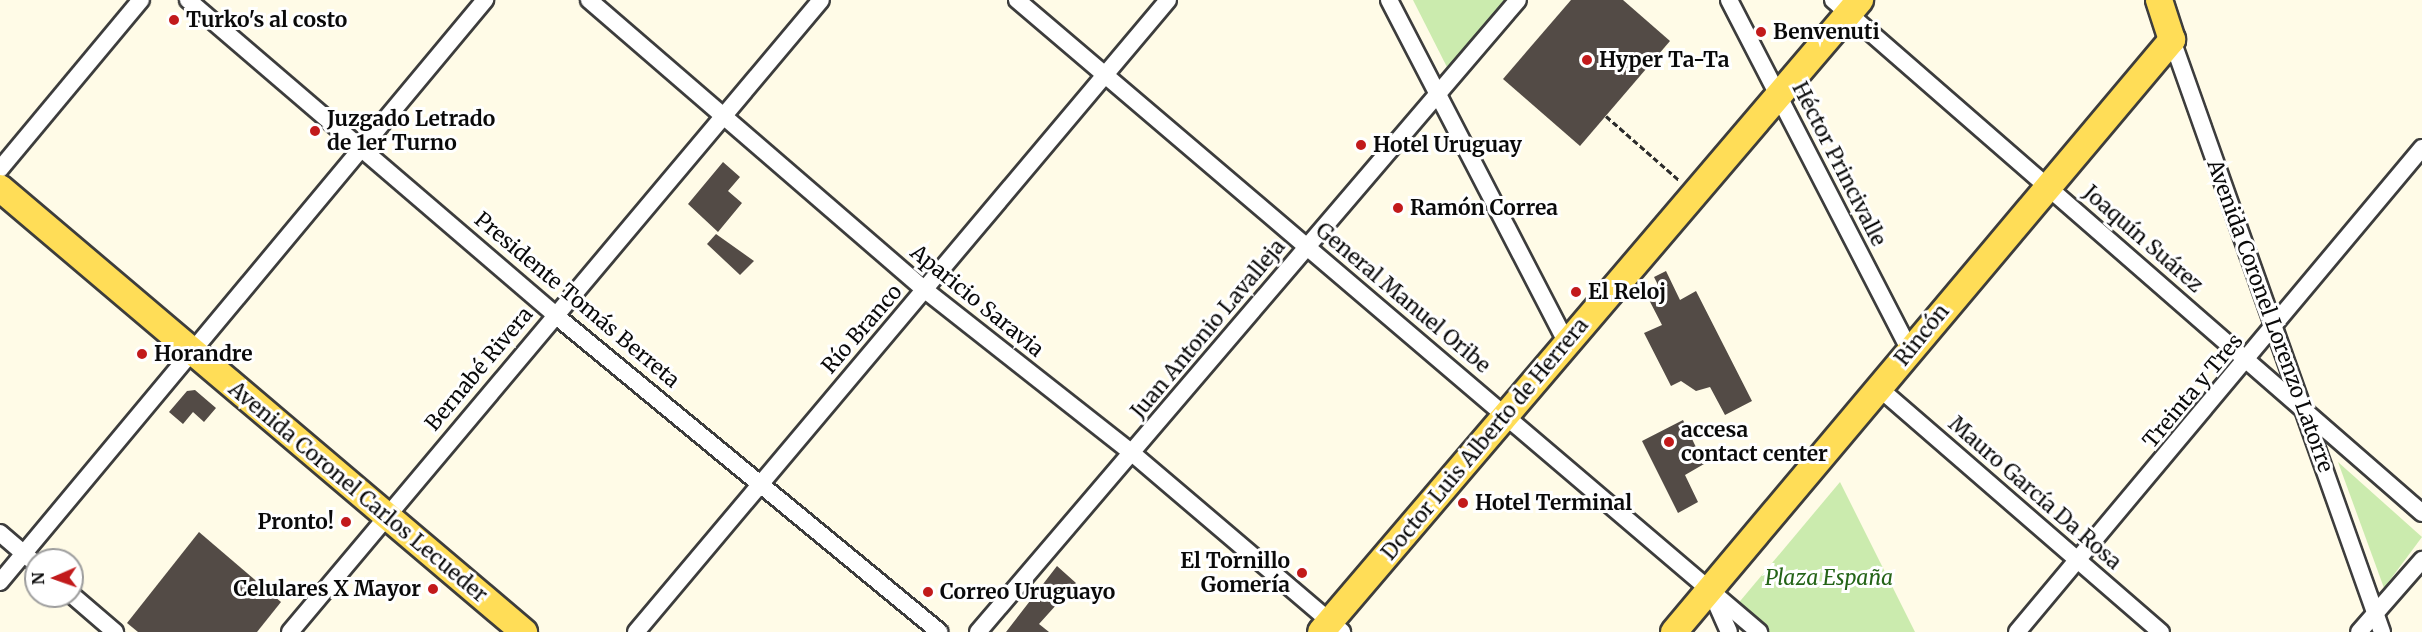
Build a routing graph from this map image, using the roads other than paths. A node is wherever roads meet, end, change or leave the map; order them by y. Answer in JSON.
{"nodes":[{"id":1,"x":141,"y":0,"type":"edge"},
{"id":2,"x":188,"y":0,"type":"edge"},
{"id":3,"x":485,"y":0,"type":"edge"},
{"id":4,"x":589,"y":0,"type":"edge"},
{"id":5,"x":821,"y":0,"type":"edge"},
{"id":6,"x":1017,"y":0,"type":"edge"},
{"id":7,"x":1168,"y":0,"type":"edge"},
{"id":8,"x":1389,"y":0,"type":"edge"},
{"id":9,"x":1518,"y":0,"type":"edge"},
{"id":10,"x":1729,"y":0,"type":"edge"},
{"id":11,"x":2159,"y":0,"type":"edge"},
{"id":12,"x":1848,"y":4,"type":"edge"},
{"id":13,"x":2172,"y":40,"type":"junction"},
{"id":14,"x":1105,"y":74,"type":"junction"},
{"id":15,"x":1438,"y":94,"type":"junction"},
{"id":16,"x":1778,"y":95,"type":"junction"},
{"id":17,"x":724,"y":114,"type":"junction"},
{"id":18,"x":361,"y":147,"type":"junction"},
{"id":19,"x":2422,"y":148,"type":"edge"},
{"id":20,"x":0,"y":169,"type":"edge"},
{"id":21,"x":2047,"y":186,"type":"junction"},
{"id":22,"x":0,"y":188,"type":"edge"},
{"id":23,"x":1308,"y":247,"type":"junction"},
{"id":24,"x":925,"y":290,"type":"junction"},
{"id":25,"x":555,"y":315,"type":"junction"},
{"id":26,"x":2275,"y":329,"type":"junction"},
{"id":27,"x":1567,"y":343,"type":"junction"},
{"id":28,"x":1909,"y":349,"type":"junction"},
{"id":29,"x":189,"y":350,"type":"junction"},
{"id":30,"x":2248,"y":361,"type":"junction"},
{"id":31,"x":1879,"y":388,"type":"junction"},
{"id":32,"x":2303,"y":410,"type":"junction"},
{"id":33,"x":1506,"y":413,"type":"junction"},
{"id":34,"x":1132,"y":453,"type":"junction"},
{"id":35,"x":760,"y":481,"type":"junction"},
{"id":36,"x":2422,"y":513,"type":"edge"},
{"id":37,"x":386,"y":514,"type":"junction"},
{"id":38,"x":0,"y":533,"type":"edge"},
{"id":39,"x":38,"y":548,"type":"edge"},
{"id":40,"x":24,"y":554,"type":"edge"},
{"id":41,"x":2422,"y":560,"type":"edge"},
{"id":42,"x":2079,"y":561,"type":"junction"},
{"id":43,"x":24,"y":564,"type":"edge"},
{"id":44,"x":0,"y":582,"type":"edge"},
{"id":45,"x":1710,"y":590,"type":"junction"},
{"id":46,"x":84,"y":605,"type":"edge"},
{"id":47,"x":2376,"y":613,"type":"junction"},
{"id":48,"x":1331,"y":628,"type":"edge"},
{"id":49,"x":115,"y":632,"type":"edge"},
{"id":50,"x":290,"y":632,"type":"edge"},
{"id":51,"x":524,"y":632,"type":"edge"},
{"id":52,"x":636,"y":632,"type":"edge"},
{"id":53,"x":939,"y":632,"type":"edge"},
{"id":54,"x":978,"y":632,"type":"edge"},
{"id":55,"x":1674,"y":632,"type":"edge"},
{"id":56,"x":1729,"y":632,"type":"edge"},
{"id":57,"x":1759,"y":632,"type":"edge"},
{"id":58,"x":2017,"y":632,"type":"edge"},
{"id":59,"x":2161,"y":632,"type":"edge"},
{"id":60,"x":2360,"y":632,"type":"edge"},
{"id":61,"x":2382,"y":632,"type":"edge"}],
"edges":[{"from":1,"to":20,"type":"street"},
{"from":2,"to":18,"type":"street","name":"Presidente Tomás Berreta"},
{"from":3,"to":18,"type":"street"},
{"from":4,"to":17,"type":"street","name":"Aparicio Saravia"},
{"from":5,"to":17,"type":"street","name":"Bernabé Rivera"},
{"from":6,"to":14,"type":"street","name":"General Manuel Oribe"},
{"from":7,"to":14,"type":"street","name":"Río Branco"},
{"from":8,"to":15,"type":"street"},
{"from":9,"to":15,"type":"street","name":"Juan Antonio Lavalleja"},
{"from":10,"to":16,"type":"street","name":"Héctor Princivalle"},
{"from":11,"to":13,"type":"main road","name":"Avenida Coronel Lorenzo Latorre"},
{"from":12,"to":16,"type":"main road","name":"Doctor Luis Alberto de Herrera"},
{"from":12,"to":21,"type":"street","name":"Joaquín Suárez"},
{"from":13,"to":21,"type":"main road","name":"Rincón"},
{"from":13,"to":26,"type":"street","name":"Avenida Coronel Lorenzo Latorre"},
{"from":14,"to":23,"type":"street","name":"General Manuel Oribe"},
{"from":14,"to":24,"type":"street","name":"Río Branco"},
{"from":15,"to":23,"type":"street","name":"Juan Antonio Lavalleja"},
{"from":15,"to":27,"type":"street"},
{"from":16,"to":27,"type":"main road","name":"Doctor Luis Alberto de Herrera"},
{"from":16,"to":28,"type":"street","name":"Héctor Princivalle"},
{"from":17,"to":24,"type":"street","name":"Aparicio Saravia"},
{"from":17,"to":25,"type":"street","name":"Bernabé Rivera"},
{"from":18,"to":25,"type":"street","name":"Presidente Tomás Berreta"},
{"from":18,"to":29,"type":"street"},
{"from":19,"to":26,"type":"street","name":"Treinta y Tres"},
{"from":21,"to":28,"type":"main road","name":"Rincón"},
{"from":21,"to":30,"type":"street","name":"Joaquín Suárez"},
{"from":22,"to":29,"type":"main road","name":"Avenida Coronel Carlos Lecueder"},
{"from":23,"to":33,"type":"street","name":"General Manuel Oribe"},
{"from":23,"to":34,"type":"street","name":"Juan Antonio Lavalleja"},
{"from":24,"to":34,"type":"street","name":"Aparicio Saravia"},
{"from":24,"to":35,"type":"street","name":"Río Branco"},
{"from":25,"to":35,"type":"street","name":"Presidente Tomás Berreta"},
{"from":25,"to":37,"type":"street","name":"Bernabé Rivera"},
{"from":26,"to":30,"type":"street","name":"Treinta y Tres"},
{"from":26,"to":32,"type":"street","name":"Avenida Coronel Lorenzo Latorre"},
{"from":27,"to":33,"type":"main road","name":"Doctor Luis Alberto de Herrera"},
{"from":28,"to":31,"type":"main road","name":"Rincón"},
{"from":29,"to":37,"type":"main road","name":"Avenida Coronel Carlos Lecueder"},
{"from":29,"to":39,"type":"street"},
{"from":30,"to":32,"type":"street","name":"Joaquín Suárez"},
{"from":30,"to":42,"type":"street","name":"Treinta y Tres"},
{"from":31,"to":42,"type":"street","name":"Mauro García Da Rosa"},
{"from":31,"to":45,"type":"main road","name":"Rincón"},
{"from":32,"to":36,"type":"street","name":"Joaquín Suárez"},
{"from":32,"to":47,"type":"street","name":"Avenida Coronel Lorenzo Latorre"},
{"from":33,"to":45,"type":"street","name":"General Manuel Oribe"},
{"from":33,"to":48,"type":"main road","name":"Doctor Luis Alberto de Herrera"},
{"from":34,"to":48,"type":"street","name":"Aparicio Saravia"},
{"from":34,"to":54,"type":"street","name":"Juan Antonio Lavalleja"},
{"from":35,"to":52,"type":"street","name":"Río Branco"},
{"from":35,"to":53,"type":"street","name":"Presidente Tomás Berreta"},
{"from":37,"to":50,"type":"street","name":"Bernabé Rivera"},
{"from":37,"to":51,"type":"main road","name":"Avenida Coronel Carlos Lecueder"},
{"from":38,"to":40,"type":"street"},
{"from":41,"to":47,"type":"street"},
{"from":42,"to":58,"type":"street","name":"Treinta y Tres"},
{"from":42,"to":59,"type":"street","name":"Mauro García Da Rosa"},
{"from":43,"to":44,"type":"street"},
{"from":45,"to":55,"type":"main road","name":"Rincón"},
{"from":45,"to":56,"type":"street"},
{"from":45,"to":57,"type":"street","name":"General Manuel Oribe"},
{"from":46,"to":49,"type":"street"},
{"from":47,"to":60,"type":"street"},
{"from":47,"to":61,"type":"street","name":"Avenida Coronel Lorenzo Latorre"}]}
